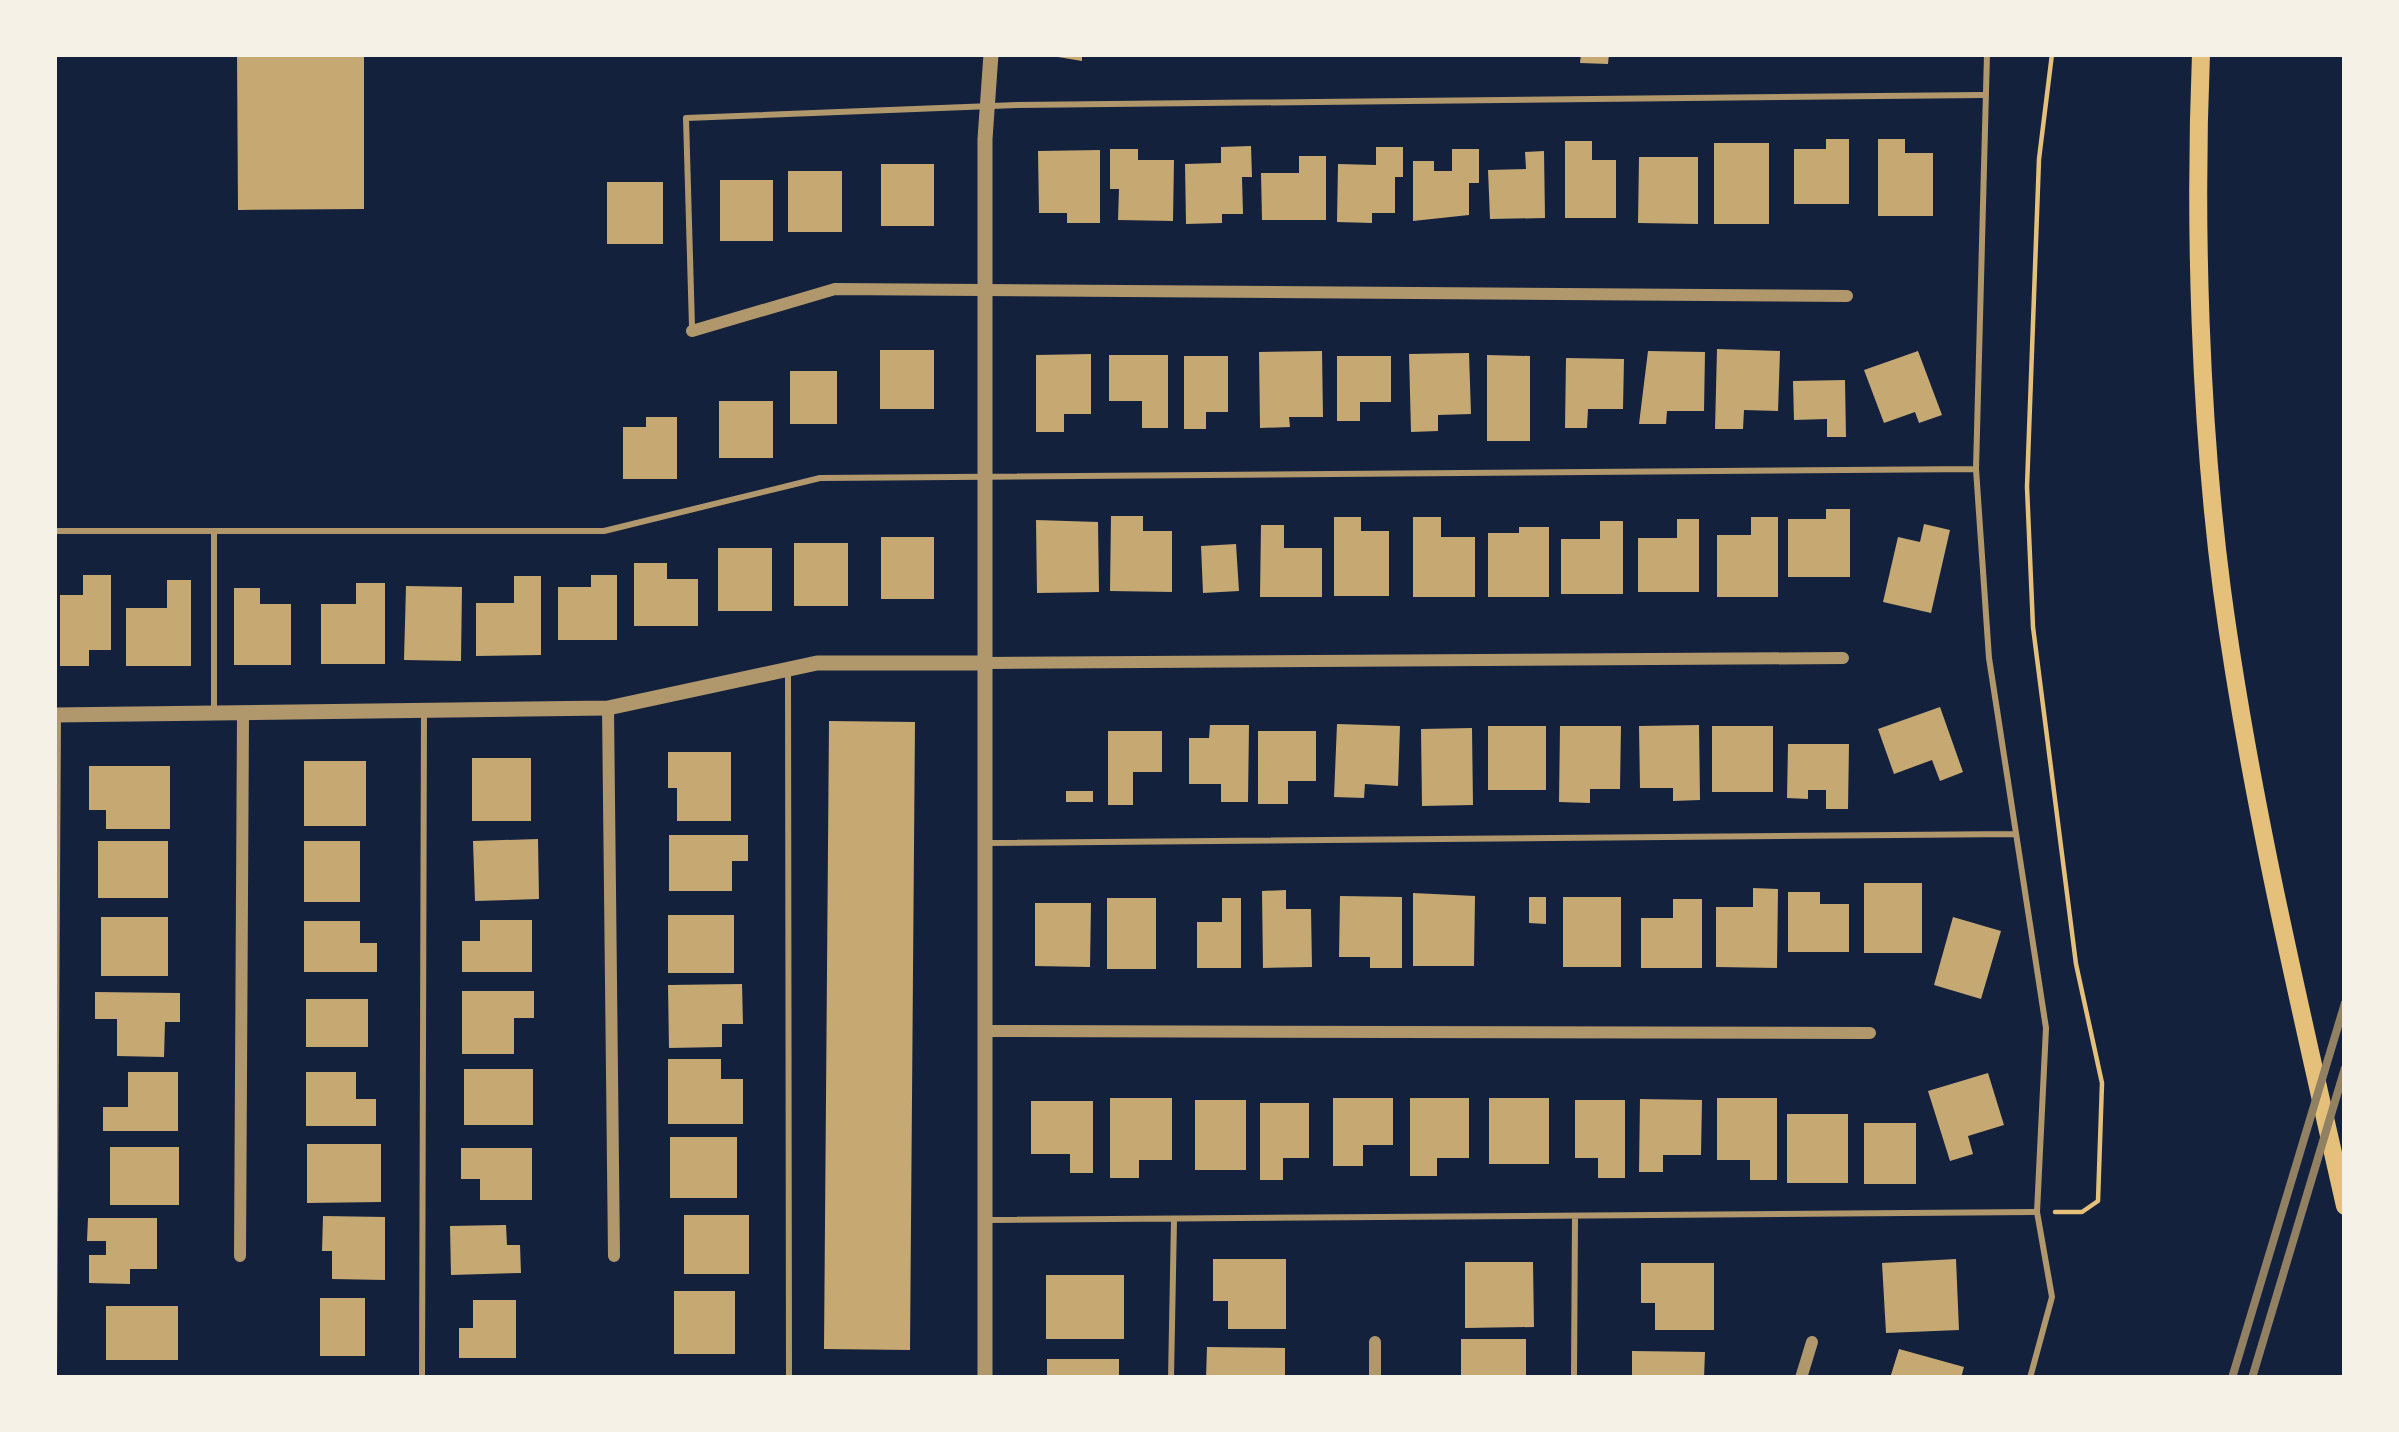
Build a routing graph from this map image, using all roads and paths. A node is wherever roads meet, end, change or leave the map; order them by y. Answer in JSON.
{"nodes":[{"id":1,"x":991,"y":54,"type":"edge"},
{"id":2,"x":1987,"y":54,"type":"edge"},
{"id":3,"x":2052,"y":54,"type":"edge"},
{"id":4,"x":2201,"y":54,"type":"edge"},
{"id":5,"x":1982,"y":95,"type":"junction"},
{"id":6,"x":988,"y":109,"type":"junction"},
{"id":7,"x":986,"y":291,"type":"junction"},
{"id":8,"x":1847,"y":296,"type":"dead end"},
{"id":9,"x":692,"y":331,"type":"joint"},
{"id":10,"x":1976,"y":469,"type":"junction"},
{"id":11,"x":986,"y":477,"type":"junction"},
{"id":12,"x":54,"y":530,"type":"edge"},
{"id":13,"x":214,"y":530,"type":"junction"},
{"id":14,"x":1844,"y":658,"type":"dead end"},
{"id":15,"x":983,"y":663,"type":"junction"},
{"id":16,"x":788,"y":670,"type":"junction"},
{"id":17,"x":608,"y":708,"type":"junction"},
{"id":18,"x":424,"y":711,"type":"junction"},
{"id":19,"x":214,"y":714,"type":"junction"},
{"id":20,"x":243,"y":714,"type":"junction"},
{"id":21,"x":56,"y":715,"type":"edge"},
{"id":22,"x":2015,"y":834,"type":"junction"},
{"id":23,"x":985,"y":843,"type":"junction"},
{"id":24,"x":987,"y":1031,"type":"junction"},
{"id":25,"x":1870,"y":1033,"type":"dead end"},
{"id":26,"x":2345,"y":1206,"type":"edge"},
{"id":27,"x":2037,"y":1211,"type":"junction"},
{"id":28,"x":1575,"y":1216,"type":"junction"},
{"id":29,"x":1174,"y":1219,"type":"junction"},
{"id":30,"x":986,"y":1220,"type":"junction"},
{"id":31,"x":240,"y":1256,"type":"dead end"},
{"id":32,"x":614,"y":1256,"type":"dead end"},
{"id":33,"x":1375,"y":1342,"type":"dead end"},
{"id":34,"x":1812,"y":1342,"type":"dead end"},
{"id":35,"x":54,"y":1378,"type":"edge"},
{"id":36,"x":422,"y":1378,"type":"edge"},
{"id":37,"x":789,"y":1378,"type":"edge"},
{"id":38,"x":985,"y":1378,"type":"edge"},
{"id":39,"x":1171,"y":1378,"type":"edge"},
{"id":40,"x":1375,"y":1378,"type":"edge"},
{"id":41,"x":1574,"y":1378,"type":"edge"},
{"id":42,"x":1801,"y":1378,"type":"edge"},
{"id":43,"x":2030,"y":1378,"type":"edge"}],
"edges":[{"from":1,"to":6,"type":"street"},
{"from":2,"to":5,"type":"lane"},
{"from":3,"to":27,"type":"path"},
{"from":4,"to":26,"type":"main road"},
{"from":5,"to":6,"type":"lane"},
{"from":5,"to":10,"type":"lane"},
{"from":6,"to":7,"type":"street"},
{"from":6,"to":9,"type":"lane"},
{"from":7,"to":8,"type":"street"},
{"from":7,"to":9,"type":"street"},
{"from":7,"to":11,"type":"street"},
{"from":10,"to":11,"type":"lane"},
{"from":10,"to":22,"type":"lane"},
{"from":11,"to":13,"type":"lane"},
{"from":11,"to":15,"type":"street"},
{"from":12,"to":13,"type":"lane"},
{"from":13,"to":19,"type":"lane"},
{"from":14,"to":15,"type":"street"},
{"from":15,"to":16,"type":"street"},
{"from":15,"to":23,"type":"street"},
{"from":16,"to":17,"type":"street"},
{"from":16,"to":37,"type":"lane"},
{"from":17,"to":18,"type":"street"},
{"from":17,"to":32,"type":"street"},
{"from":18,"to":20,"type":"street"},
{"from":18,"to":36,"type":"lane"},
{"from":19,"to":20,"type":"street"},
{"from":19,"to":21,"type":"street"},
{"from":20,"to":31,"type":"street"},
{"from":21,"to":35,"type":"lane"},
{"from":22,"to":23,"type":"lane"},
{"from":22,"to":27,"type":"lane"},
{"from":23,"to":24,"type":"street"},
{"from":24,"to":25,"type":"street"},
{"from":24,"to":30,"type":"street"},
{"from":27,"to":28,"type":"lane"},
{"from":27,"to":43,"type":"lane"},
{"from":28,"to":29,"type":"lane"},
{"from":28,"to":41,"type":"lane"},
{"from":29,"to":30,"type":"lane"},
{"from":29,"to":39,"type":"lane"},
{"from":30,"to":38,"type":"street"},
{"from":33,"to":40,"type":"street"},
{"from":34,"to":42,"type":"street"}]}
